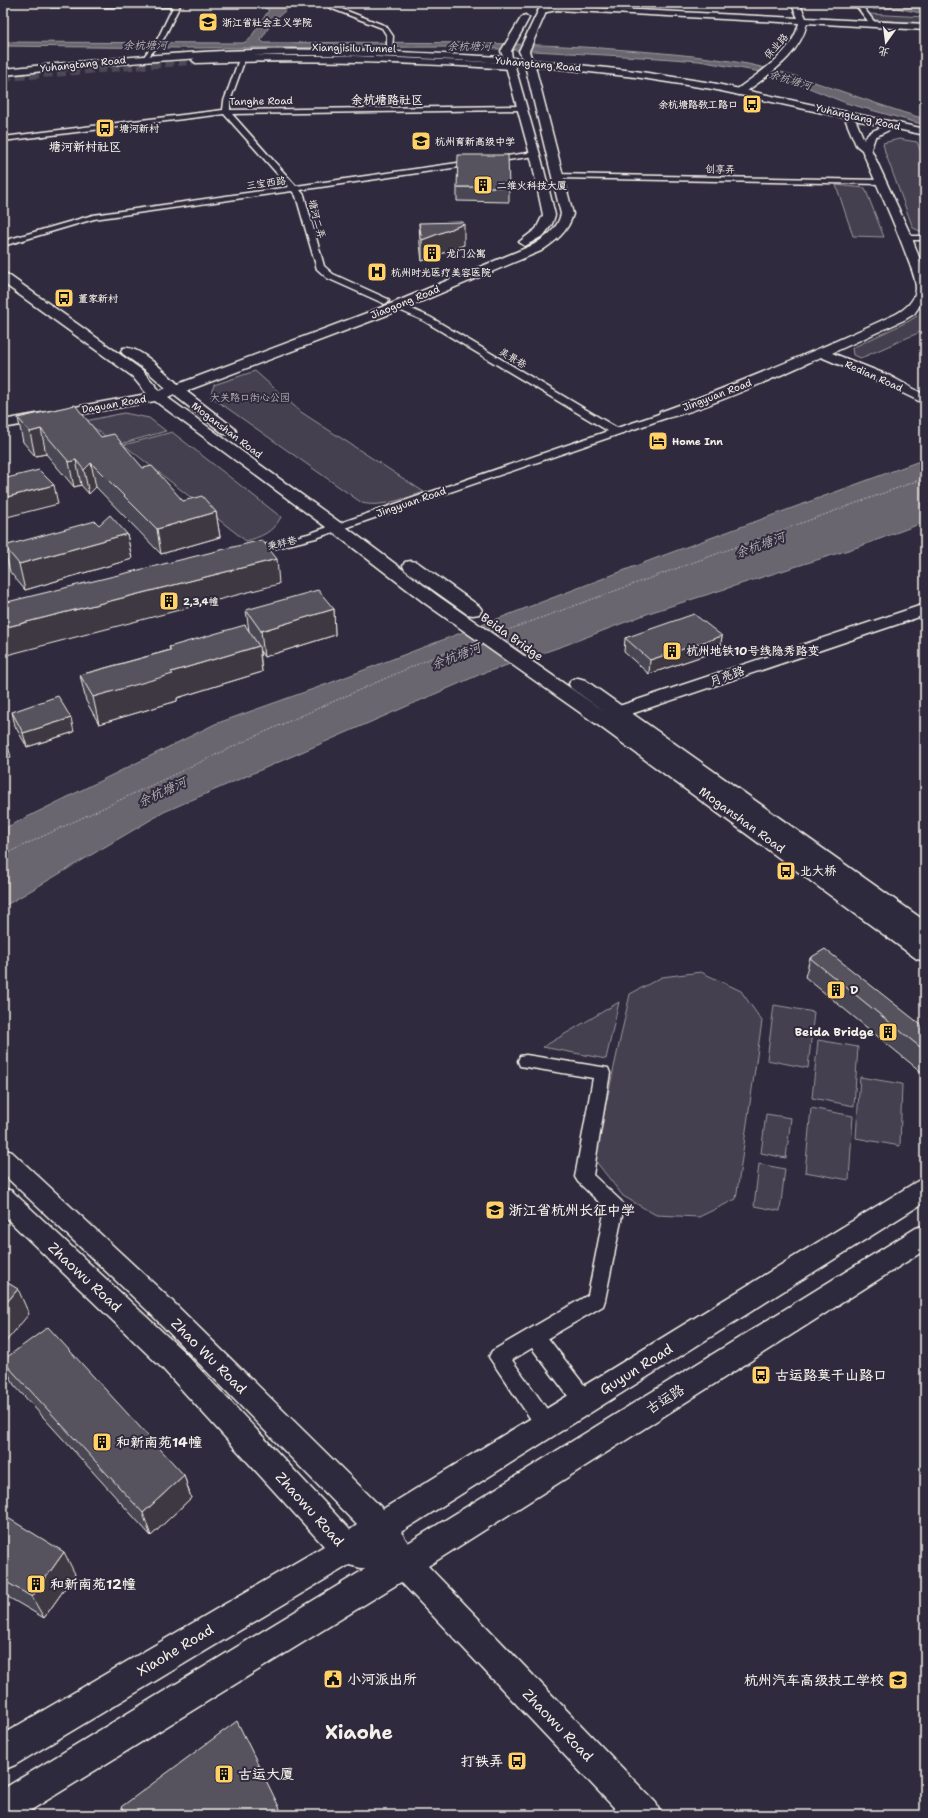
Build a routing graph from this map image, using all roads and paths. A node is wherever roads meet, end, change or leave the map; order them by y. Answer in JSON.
{"nodes":[{"id":1,"x":329,"y":3,"type":"edge"},
{"id":2,"x":795,"y":3,"type":"edge"},
{"id":3,"x":858,"y":3,"type":"edge"},
{"id":4,"x":53,"y":6,"type":"dead end"},
{"id":5,"x":545,"y":6,"type":"edge"},
{"id":6,"x":530,"y":9,"type":"dead end"},
{"id":7,"x":803,"y":21,"type":"junction"},
{"id":8,"x":873,"y":24,"type":"junction"},
{"id":9,"x":925,"y":27,"type":"edge"},
{"id":10,"x":390,"y":49,"type":"junction"},
{"id":11,"x":376,"y":54,"type":"junction"},
{"id":12,"x":405,"y":55,"type":"junction"},
{"id":13,"x":146,"y":58,"type":"junction"},
{"id":14,"x":509,"y":59,"type":"junction"},
{"id":15,"x":241,"y":62,"type":"junction"},
{"id":16,"x":530,"y":65,"type":"junction"},
{"id":17,"x":3,"y":72,"type":"edge"},
{"id":18,"x":3,"y":79,"type":"edge"},
{"id":19,"x":739,"y":92,"type":"junction"},
{"id":20,"x":522,"y":108,"type":"junction"},
{"id":21,"x":226,"y":112,"type":"junction"},
{"id":22,"x":851,"y":121,"type":"junction"},
{"id":23,"x":886,"y":130,"type":"junction"},
{"id":24,"x":925,"y":132,"type":"edge"},
{"id":25,"x":925,"y":138,"type":"edge"},
{"id":26,"x":3,"y":139,"type":"edge"},
{"id":27,"x":866,"y":149,"type":"junction"},
{"id":28,"x":535,"y":154,"type":"junction"},
{"id":29,"x":558,"y":176,"type":"junction"},
{"id":30,"x":882,"y":182,"type":"junction"},
{"id":31,"x":294,"y":189,"type":"junction"},
{"id":32,"x":906,"y":238,"type":"junction"},
{"id":33,"x":925,"y":238,"type":"edge"},
{"id":34,"x":3,"y":244,"type":"edge"},
{"id":35,"x":3,"y":266,"type":"edge"},
{"id":36,"x":3,"y":277,"type":"edge"},
{"id":37,"x":385,"y":301,"type":"junction"},
{"id":38,"x":398,"y":306,"type":"junction"},
{"id":39,"x":822,"y":354,"type":"junction"},
{"id":40,"x":170,"y":384,"type":"junction"},
{"id":41,"x":146,"y":385,"type":"junction"},
{"id":42,"x":159,"y":396,"type":"junction"},
{"id":43,"x":925,"y":400,"type":"edge"},
{"id":44,"x":3,"y":413,"type":"edge"},
{"id":45,"x":664,"y":415,"type":"joint"},
{"id":46,"x":3,"y":424,"type":"edge"},
{"id":47,"x":616,"y":432,"type":"junction"},
{"id":48,"x":351,"y":522,"type":"junction"},
{"id":49,"x":336,"y":527,"type":"junction"},
{"id":50,"x":235,"y":556,"type":"edge"},
{"id":51,"x":451,"y":594,"type":"joint"},
{"id":52,"x":432,"y":600,"type":"joint"},
{"id":53,"x":925,"y":609,"type":"edge"},
{"id":54,"x":566,"y":684,"type":"junction"},
{"id":55,"x":620,"y":712,"type":"junction"},
{"id":56,"x":925,"y":932,"type":"edge"},
{"id":57,"x":925,"y":953,"type":"edge"},
{"id":58,"x":526,"y":1061,"type":"dead end"},
{"id":59,"x":3,"y":1159,"type":"edge"},
{"id":60,"x":925,"y":1189,"type":"edge"},
{"id":61,"x":3,"y":1199,"type":"edge"},
{"id":62,"x":925,"y":1236,"type":"edge"},
{"id":63,"x":535,"y":1336,"type":"junction"},
{"id":64,"x":584,"y":1402,"type":"junction"},
{"id":65,"x":547,"y":1426,"type":"junction"},
{"id":66,"x":381,"y":1528,"type":"junction"},
{"id":67,"x":347,"y":1549,"type":"junction"},
{"id":68,"x":404,"y":1563,"type":"junction"},
{"id":69,"x":3,"y":1752,"type":"edge"},
{"id":70,"x":3,"y":1808,"type":"edge"},
{"id":71,"x":644,"y":1815,"type":"edge"}],
"edges":[{"from":1,"to":10,"type":"street"},
{"from":2,"to":7,"type":"street"},
{"from":3,"to":8,"type":"street"},
{"from":4,"to":13,"type":"street"},
{"from":5,"to":7,"type":"street"},
{"from":5,"to":16,"type":"main road","name":"Jiaogong Road"},
{"from":6,"to":14,"type":"main road"},
{"from":7,"to":8,"type":"street"},
{"from":7,"to":19,"type":"street","name":"保业路"},
{"from":8,"to":9,"type":"street"},
{"from":10,"to":11,"type":"street"},
{"from":10,"to":12,"type":"street"},
{"from":11,"to":12,"type":"main road","name":"Yuhangtang Road"},
{"from":11,"to":13,"type":"main road","name":"Yuhangtang Road"},
{"from":11,"to":14,"type":"street","name":"Xiangjisilu Tunnel"},
{"from":12,"to":14,"type":"main road","name":"Yuhangtang Road"},
{"from":13,"to":17,"type":"main road","name":"Yuhangtang Road"},
{"from":14,"to":15,"type":"main road","name":"Yuhangtang Road"},
{"from":14,"to":16,"type":"main road","name":"Yuhangtang Road"},
{"from":14,"to":20,"type":"main road","name":"Jiaogong Road"},
{"from":15,"to":18,"type":"main road","name":"Yuhangtang Road"},
{"from":15,"to":21,"type":"street"},
{"from":16,"to":19,"type":"main road","name":"Yuhangtang Road"},
{"from":16,"to":22,"type":"main road","name":"Yuhangtang Road"},
{"from":16,"to":29,"type":"main road","name":"Jiaogong Road"},
{"from":19,"to":24,"type":"main road","name":"Yuhangtang Road"},
{"from":20,"to":21,"type":"street","name":"Tanghe Road"},
{"from":20,"to":28,"type":"main road","name":"Jiaogong Road"},
{"from":21,"to":26,"type":"street","name":"Tanghe Road"},
{"from":21,"to":31,"type":"street","name":"塘河二弄"},
{"from":22,"to":23,"type":"main road","name":"Yuhangtang Road"},
{"from":22,"to":27,"type":"street","name":"Jingyuan Road"},
{"from":23,"to":25,"type":"main road","name":"Yuhangtang Road"},
{"from":23,"to":27,"type":"street"},
{"from":27,"to":30,"type":"street","name":"Jingyuan Road"},
{"from":28,"to":31,"type":"street","name":"三宝西路"},
{"from":28,"to":37,"type":"main road","name":"Jiaogong Road"},
{"from":29,"to":30,"type":"street","name":"创享弄"},
{"from":29,"to":38,"type":"main road","name":"Jiaogong Road"},
{"from":30,"to":32,"type":"street","name":"Jingyuan Road"},
{"from":31,"to":34,"type":"street","name":"三宝西路"},
{"from":31,"to":37,"type":"street","name":"塘河二弄"},
{"from":32,"to":33,"type":"street"},
{"from":32,"to":39,"type":"street","name":"Jingyuan Road"},
{"from":35,"to":40,"type":"main road","name":"Moganshan Road"},
{"from":36,"to":41,"type":"main road","name":"Moganshan Road"},
{"from":37,"to":40,"type":"main road","name":"Jiaogong Road"},
{"from":38,"to":40,"type":"main road","name":"Jiaogong Road"},
{"from":38,"to":47,"type":"street","name":"美景巷"},
{"from":39,"to":43,"type":"street","name":"Redian Road"},
{"from":39,"to":45,"type":"street","name":"Jingyuan Road"},
{"from":40,"to":41,"type":"main road","name":"Daguan Road"},
{"from":40,"to":42,"type":"main road","name":"Daguan Road"},
{"from":40,"to":48,"type":"main road","name":"Moganshan Road"},
{"from":41,"to":42,"type":"main road","name":"Moganshan Road"},
{"from":41,"to":44,"type":"main road","name":"Daguan Road"},
{"from":42,"to":46,"type":"main road","name":"Daguan Road"},
{"from":42,"to":49,"type":"main road","name":"Moganshan Road"},
{"from":45,"to":47,"type":"street","name":"Jingyuan Road"},
{"from":47,"to":48,"type":"street","name":"Jingyuan Road"},
{"from":48,"to":49,"type":"street","name":"秉祥巷"},
{"from":48,"to":51,"type":"main road","name":"Moganshan Road"},
{"from":49,"to":50,"type":"street","name":"秉祥巷"},
{"from":49,"to":52,"type":"main road","name":"Moganshan Road"},
{"from":51,"to":54,"type":"main road","name":"Beida Bridge"},
{"from":52,"to":54,"type":"main road","name":"Beida Bridge"},
{"from":53,"to":55,"type":"street","name":"月亮路"},
{"from":54,"to":55,"type":"main road","name":"Moganshan Road"},
{"from":54,"to":57,"type":"main road","name":"Moganshan Road"},
{"from":55,"to":56,"type":"main road","name":"Moganshan Road"},
{"from":58,"to":63,"type":"street"},
{"from":59,"to":66,"type":"street","name":"Zhao Wu Road"},
{"from":60,"to":64,"type":"street","name":"Guyun Road"},
{"from":61,"to":67,"type":"street","name":"Zhaowu Road"},
{"from":62,"to":68,"type":"street","name":"古运路"},
{"from":63,"to":64,"type":"street"},
{"from":63,"to":65,"type":"street"},
{"from":64,"to":65,"type":"street","name":"Guyun Road"},
{"from":65,"to":66,"type":"street","name":"Guyun Road"},
{"from":66,"to":67,"type":"street","name":"Guyun Road"},
{"from":66,"to":68,"type":"street","name":"Zhao Wu Road"},
{"from":67,"to":68,"type":"street","name":"Zhaowu Road"},
{"from":67,"to":69,"type":"street","name":"Xiaohe Road"},
{"from":68,"to":70,"type":"street","name":"古运路"},
{"from":68,"to":71,"type":"street","name":"Zhaowu Road"}]}
